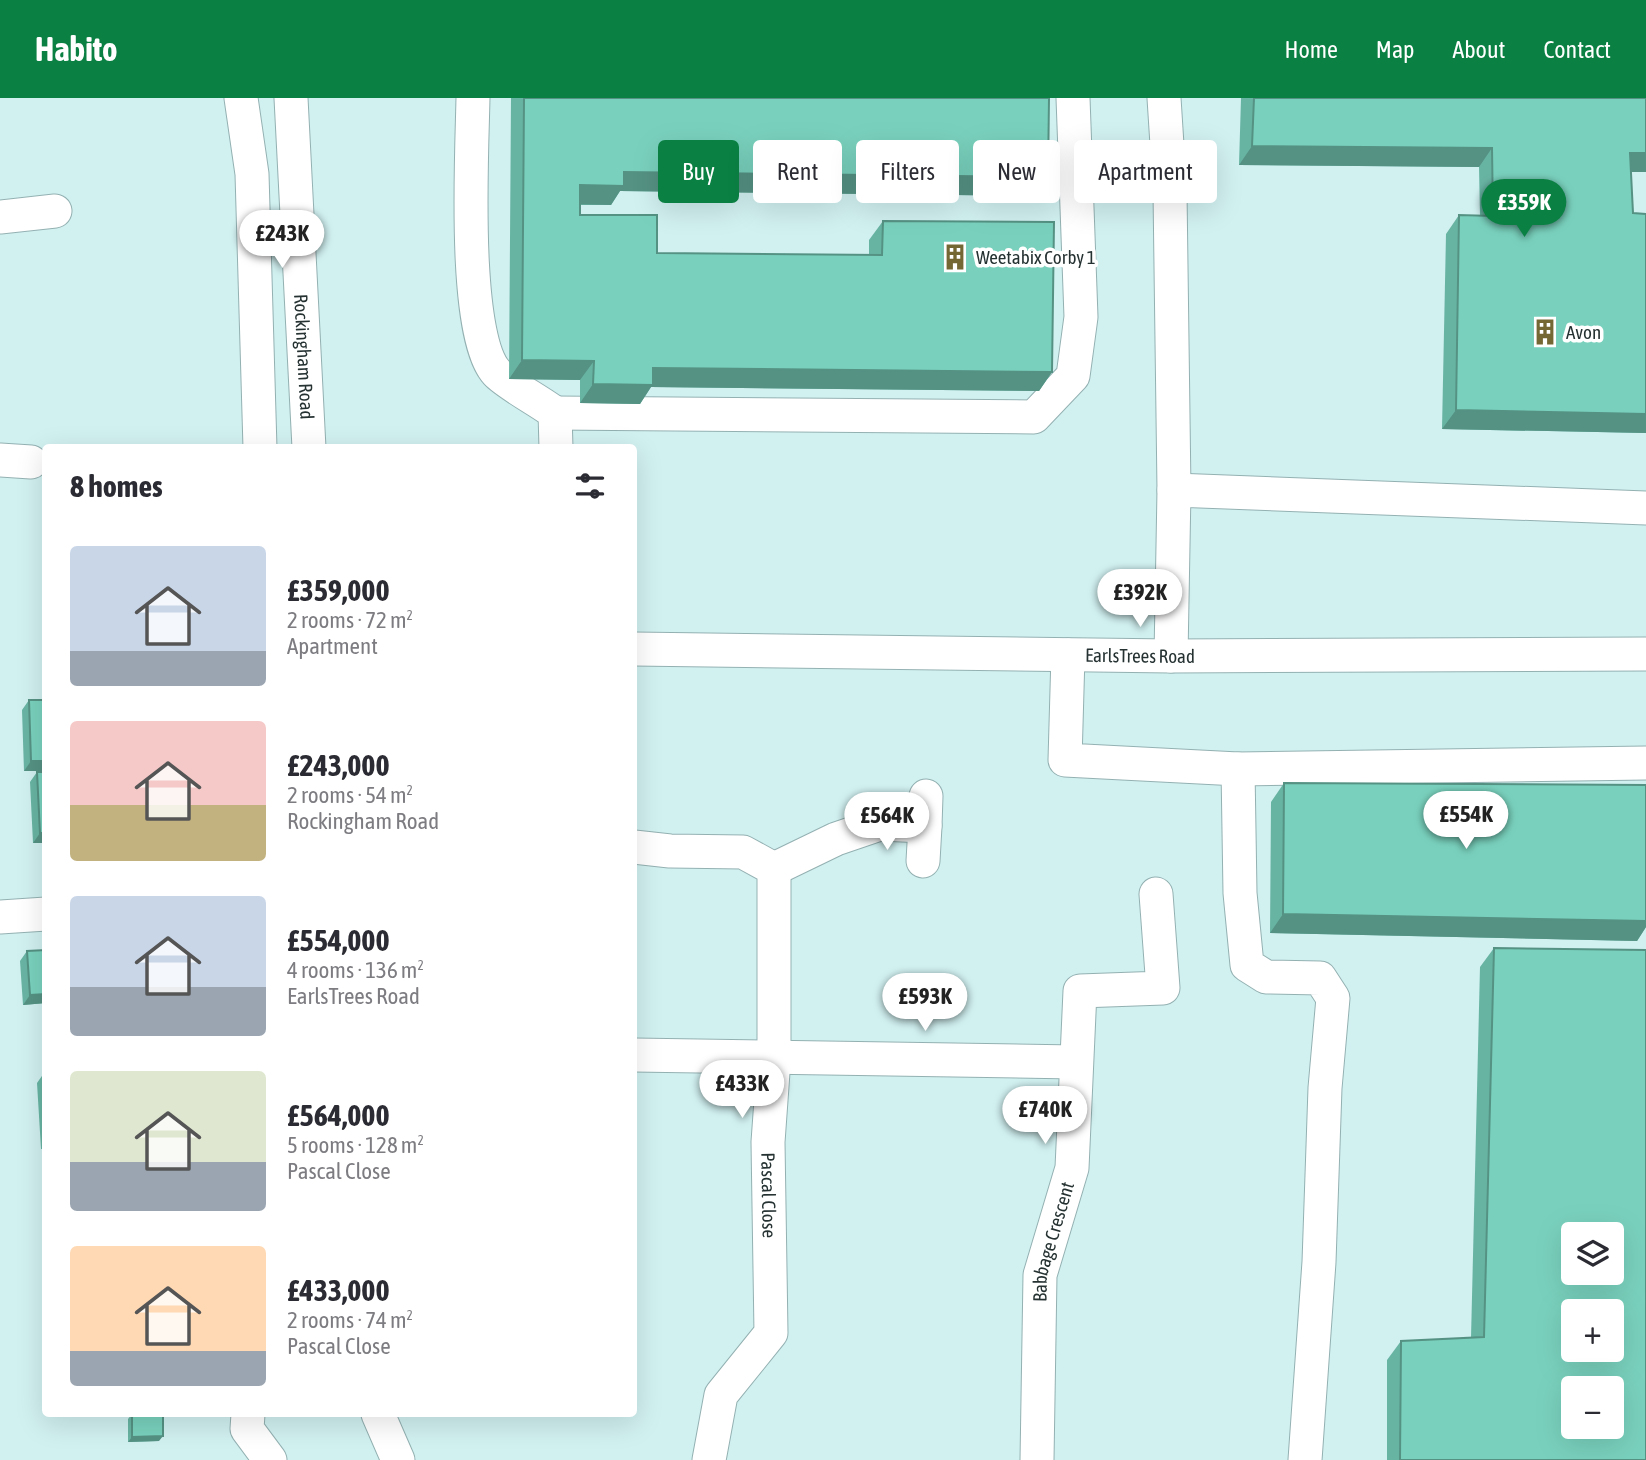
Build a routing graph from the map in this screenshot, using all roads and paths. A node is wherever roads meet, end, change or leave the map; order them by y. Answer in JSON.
{"nodes":[{"id":1,"x":242,"y":98,"type":"edge"},
{"id":2,"x":291,"y":98,"type":"edge"},
{"id":3,"x":473,"y":98,"type":"edge"},
{"id":4,"x":1073,"y":98,"type":"edge"},
{"id":5,"x":1164,"y":98,"type":"edge"},
{"id":6,"x":55,"y":211,"type":"dead end"},
{"id":7,"x":0,"y":216,"type":"edge"},
{"id":8,"x":555,"y":413,"type":"junction"},
{"id":9,"x":260,"y":444,"type":"edge"},
{"id":10,"x":309,"y":444,"type":"edge"},
{"id":11,"x":555,"y":444,"type":"edge"},
{"id":12,"x":1174,"y":490,"type":"junction"},
{"id":13,"x":1646,"y":508,"type":"edge"},
{"id":14,"x":637,"y":649,"type":"edge"},
{"id":15,"x":1646,"y":654,"type":"edge"},
{"id":16,"x":1068,"y":655,"type":"junction"},
{"id":17,"x":1171,"y":656,"type":"junction"},
{"id":18,"x":1646,"y":763,"type":"edge"},
{"id":19,"x":1238,"y":769,"type":"junction"},
{"id":20,"x":637,"y":847,"type":"edge"},
{"id":21,"x":923,"y":861,"type":"dead end"},
{"id":22,"x":774,"y":869,"type":"junction"},
{"id":23,"x":1156,"y":894,"type":"dead end"},
{"id":24,"x":42,"y":914,"type":"edge"},
{"id":25,"x":0,"y":917,"type":"edge"},
{"id":26,"x":637,"y":1055,"type":"edge"},
{"id":27,"x":774,"y":1058,"type":"junction"},
{"id":28,"x":1075,"y":1062,"type":"junction"},
{"id":29,"x":248,"y":1417,"type":"edge"},
{"id":30,"x":379,"y":1417,"type":"edge"},
{"id":31,"x":270,"y":1460,"type":"edge"},
{"id":32,"x":398,"y":1460,"type":"edge"},
{"id":33,"x":709,"y":1460,"type":"edge"},
{"id":34,"x":1037,"y":1460,"type":"edge"},
{"id":35,"x":1305,"y":1460,"type":"edge"}],
"edges":[{"from":1,"to":9,"type":"street"},
{"from":2,"to":10,"type":"street","name":"Rockingham Road"},
{"from":3,"to":8,"type":"street"},
{"from":4,"to":8,"type":"street"},
{"from":5,"to":12,"type":"street"},
{"from":6,"to":7,"type":"street"},
{"from":8,"to":11,"type":"street"},
{"from":12,"to":13,"type":"street"},
{"from":12,"to":17,"type":"street"},
{"from":14,"to":16,"type":"street","name":"EarlsTrees Road"},
{"from":15,"to":17,"type":"street","name":"EarlsTrees Road"},
{"from":16,"to":17,"type":"street","name":"EarlsTrees Road"},
{"from":16,"to":19,"type":"street"},
{"from":18,"to":19,"type":"street"},
{"from":19,"to":35,"type":"street"},
{"from":20,"to":22,"type":"street"},
{"from":21,"to":22,"type":"street"},
{"from":22,"to":27,"type":"street","name":"Pascal Close"},
{"from":23,"to":28,"type":"street","name":"Babbage Crescent"},
{"from":24,"to":25,"type":"street"},
{"from":26,"to":27,"type":"street"},
{"from":27,"to":28,"type":"street"},
{"from":27,"to":33,"type":"street","name":"Pascal Close"},
{"from":28,"to":34,"type":"street","name":"Babbage Crescent"},
{"from":29,"to":31,"type":"street"},
{"from":30,"to":32,"type":"street"}]}
